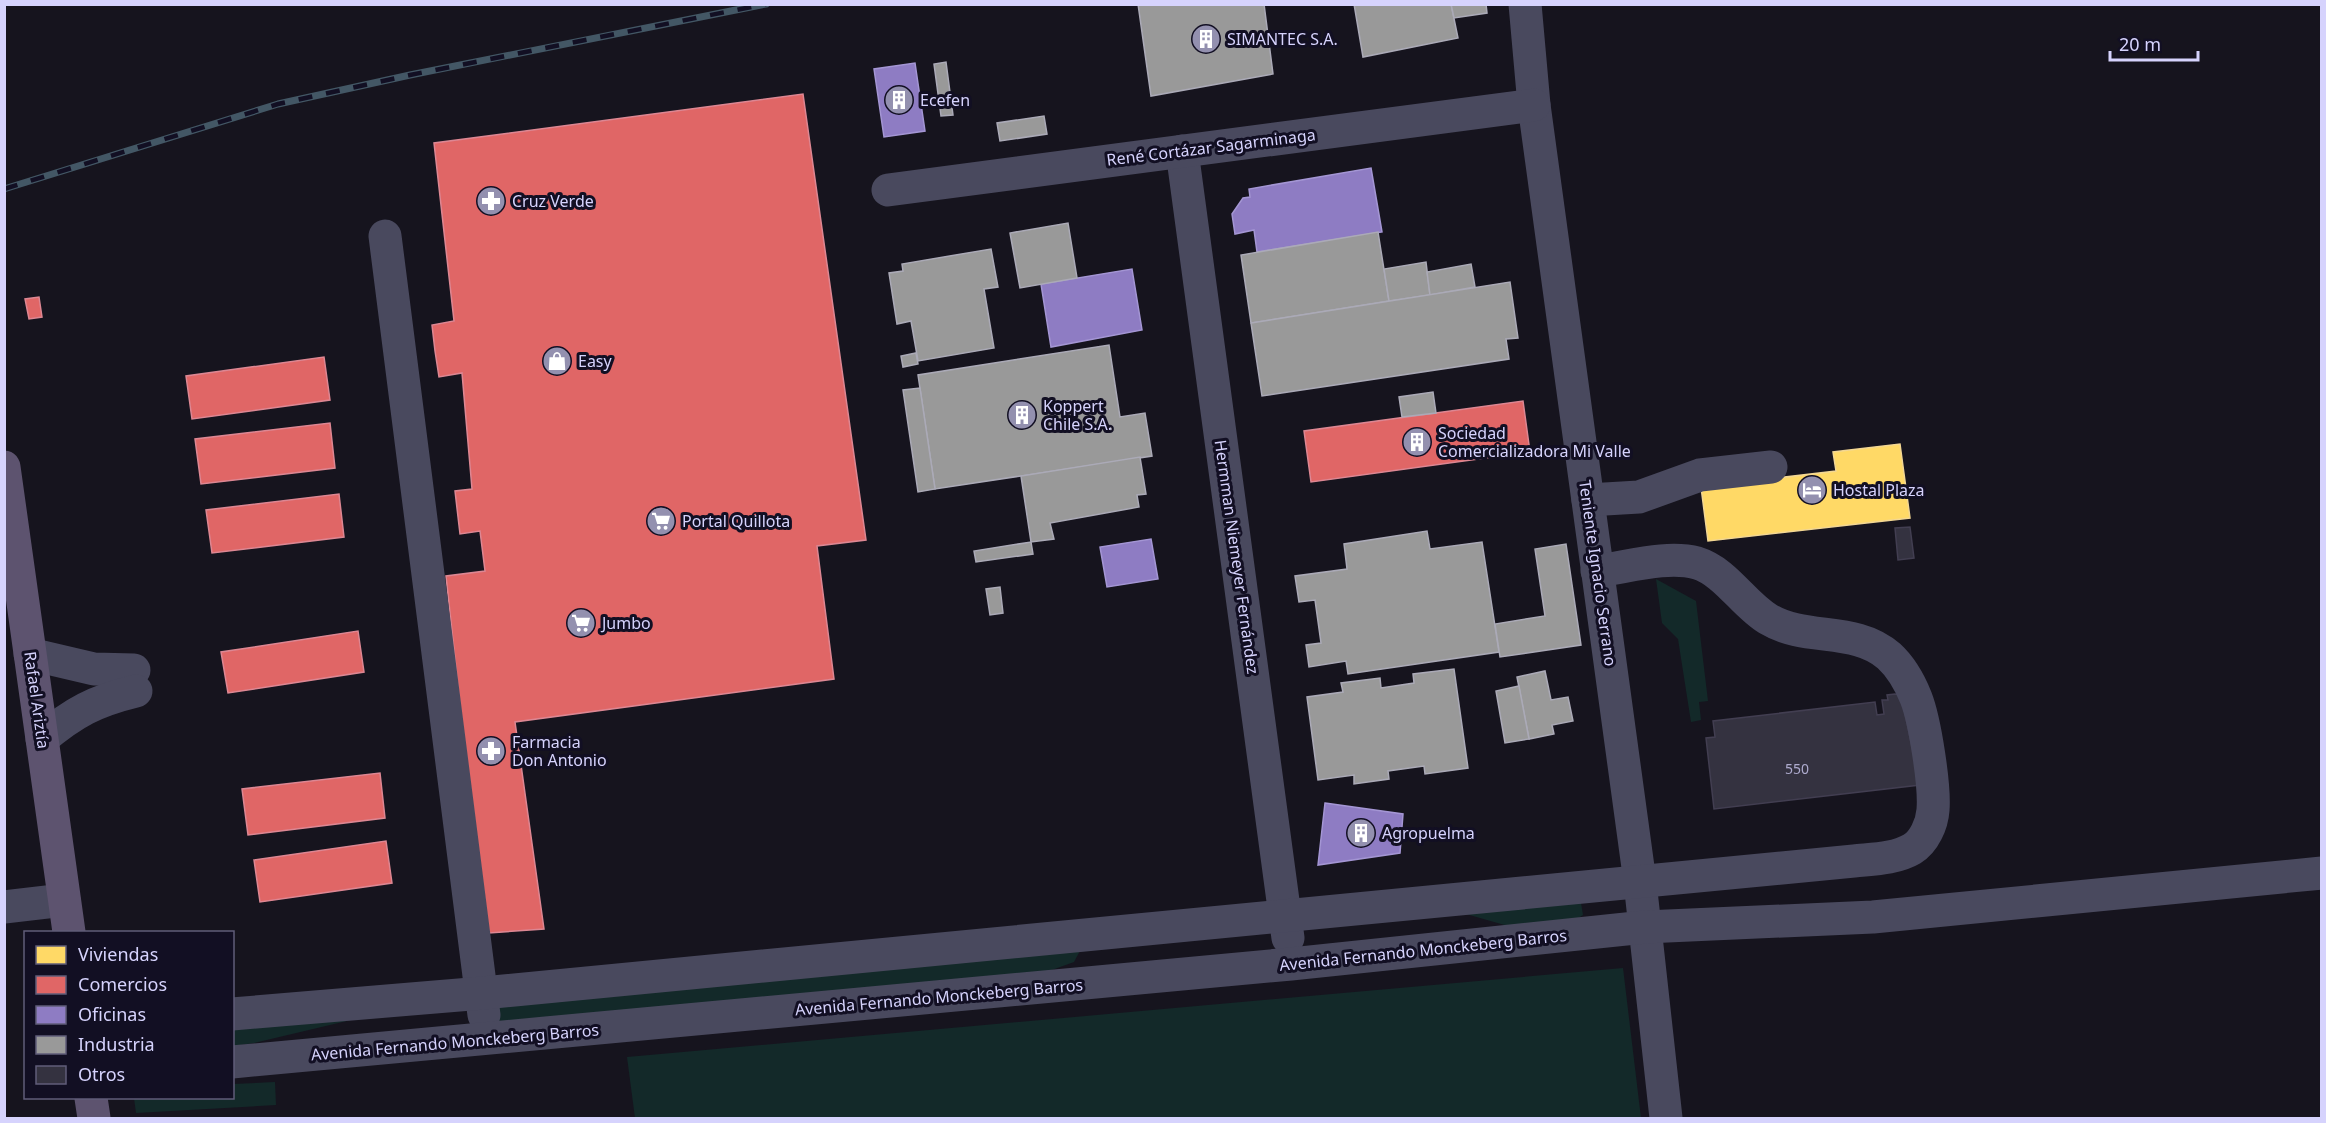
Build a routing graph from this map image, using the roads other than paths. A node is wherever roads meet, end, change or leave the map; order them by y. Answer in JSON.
{"nodes":[{"id":1,"x":1525,"y":4,"type":"edge"},
{"id":2,"x":1534,"y":105,"type":"junction"},
{"id":3,"x":1182,"y":151,"type":"junction"},
{"id":4,"x":888,"y":190,"type":"dead end"},
{"id":5,"x":385,"y":236,"type":"dead end"},
{"id":6,"x":4,"y":467,"type":"edge"},
{"id":7,"x":1771,"y":467,"type":"dead end"},
{"id":8,"x":1588,"y":500,"type":"junction"},
{"id":9,"x":1597,"y":571,"type":"junction"},
{"id":10,"x":30,"y":654,"type":"junction"},
{"id":11,"x":42,"y":740,"type":"junction"},
{"id":12,"x":2322,"y":873,"type":"edge"},
{"id":13,"x":1640,"y":882,"type":"junction"},
{"id":14,"x":64,"y":900,"type":"junction"},
{"id":15,"x":4,"y":907,"type":"edge"},
{"id":16,"x":1286,"y":917,"type":"junction"},
{"id":17,"x":1645,"y":927,"type":"junction"},
{"id":18,"x":69,"y":931,"type":"edge"},
{"id":19,"x":1291,"y":964,"type":"junction"},
{"id":20,"x":483,"y":993,"type":"junction"},
{"id":21,"x":234,"y":1014,"type":"edge"},
{"id":22,"x":479,"y":1041,"type":"junction"},
{"id":23,"x":234,"y":1062,"type":"edge"},
{"id":24,"x":92,"y":1099,"type":"edge"},
{"id":25,"x":94,"y":1119,"type":"edge"},
{"id":26,"x":1666,"y":1119,"type":"edge"}],
"edges":[{"from":1,"to":2,"type":"street","name":"Teniente Ignacio Serrano"},
{"from":2,"to":3,"type":"street","name":"René Cortázar Sagarminaga"},
{"from":2,"to":8,"type":"street","name":"Teniente Ignacio Serrano"},
{"from":3,"to":4,"type":"street","name":"René Cortázar Sagarminaga"},
{"from":3,"to":16,"type":"street","name":"Hermman Niemeyer Fernández"},
{"from":5,"to":20,"type":"street"},
{"from":6,"to":10,"type":"main road","name":"Rafael Ariztía"},
{"from":7,"to":8,"type":"street"},
{"from":8,"to":9,"type":"street","name":"Teniente Ignacio Serrano"},
{"from":9,"to":13,"type":"street","name":"Teniente Ignacio Serrano"},
{"from":9,"to":13,"type":"street"},
{"from":10,"to":11,"type":"main road","name":"Rafael Ariztía"},
{"from":10,"to":11,"type":"street"},
{"from":11,"to":14,"type":"main road","name":"Rafael Ariztía"},
{"from":12,"to":17,"type":"street","name":"Avenida Fernando Monckeberg Barros"},
{"from":13,"to":16,"type":"street"},
{"from":13,"to":17,"type":"street","name":"Teniente Ignacio Serrano"},
{"from":14,"to":15,"type":"street"},
{"from":14,"to":18,"type":"main road","name":"Rafael Ariztía"},
{"from":16,"to":19,"type":"street","name":"Hermman Niemeyer Fernández"},
{"from":16,"to":20,"type":"street"},
{"from":17,"to":19,"type":"street","name":"Avenida Fernando Monckeberg Barros"},
{"from":17,"to":26,"type":"street","name":"Teniente Ignacio Serrano"},
{"from":19,"to":22,"type":"street","name":"Avenida Fernando Monckeberg Barros"},
{"from":20,"to":21,"type":"street"},
{"from":20,"to":22,"type":"street"},
{"from":22,"to":23,"type":"street","name":"Avenida Fernando Monckeberg Barros"},
{"from":24,"to":25,"type":"main road"}]}
